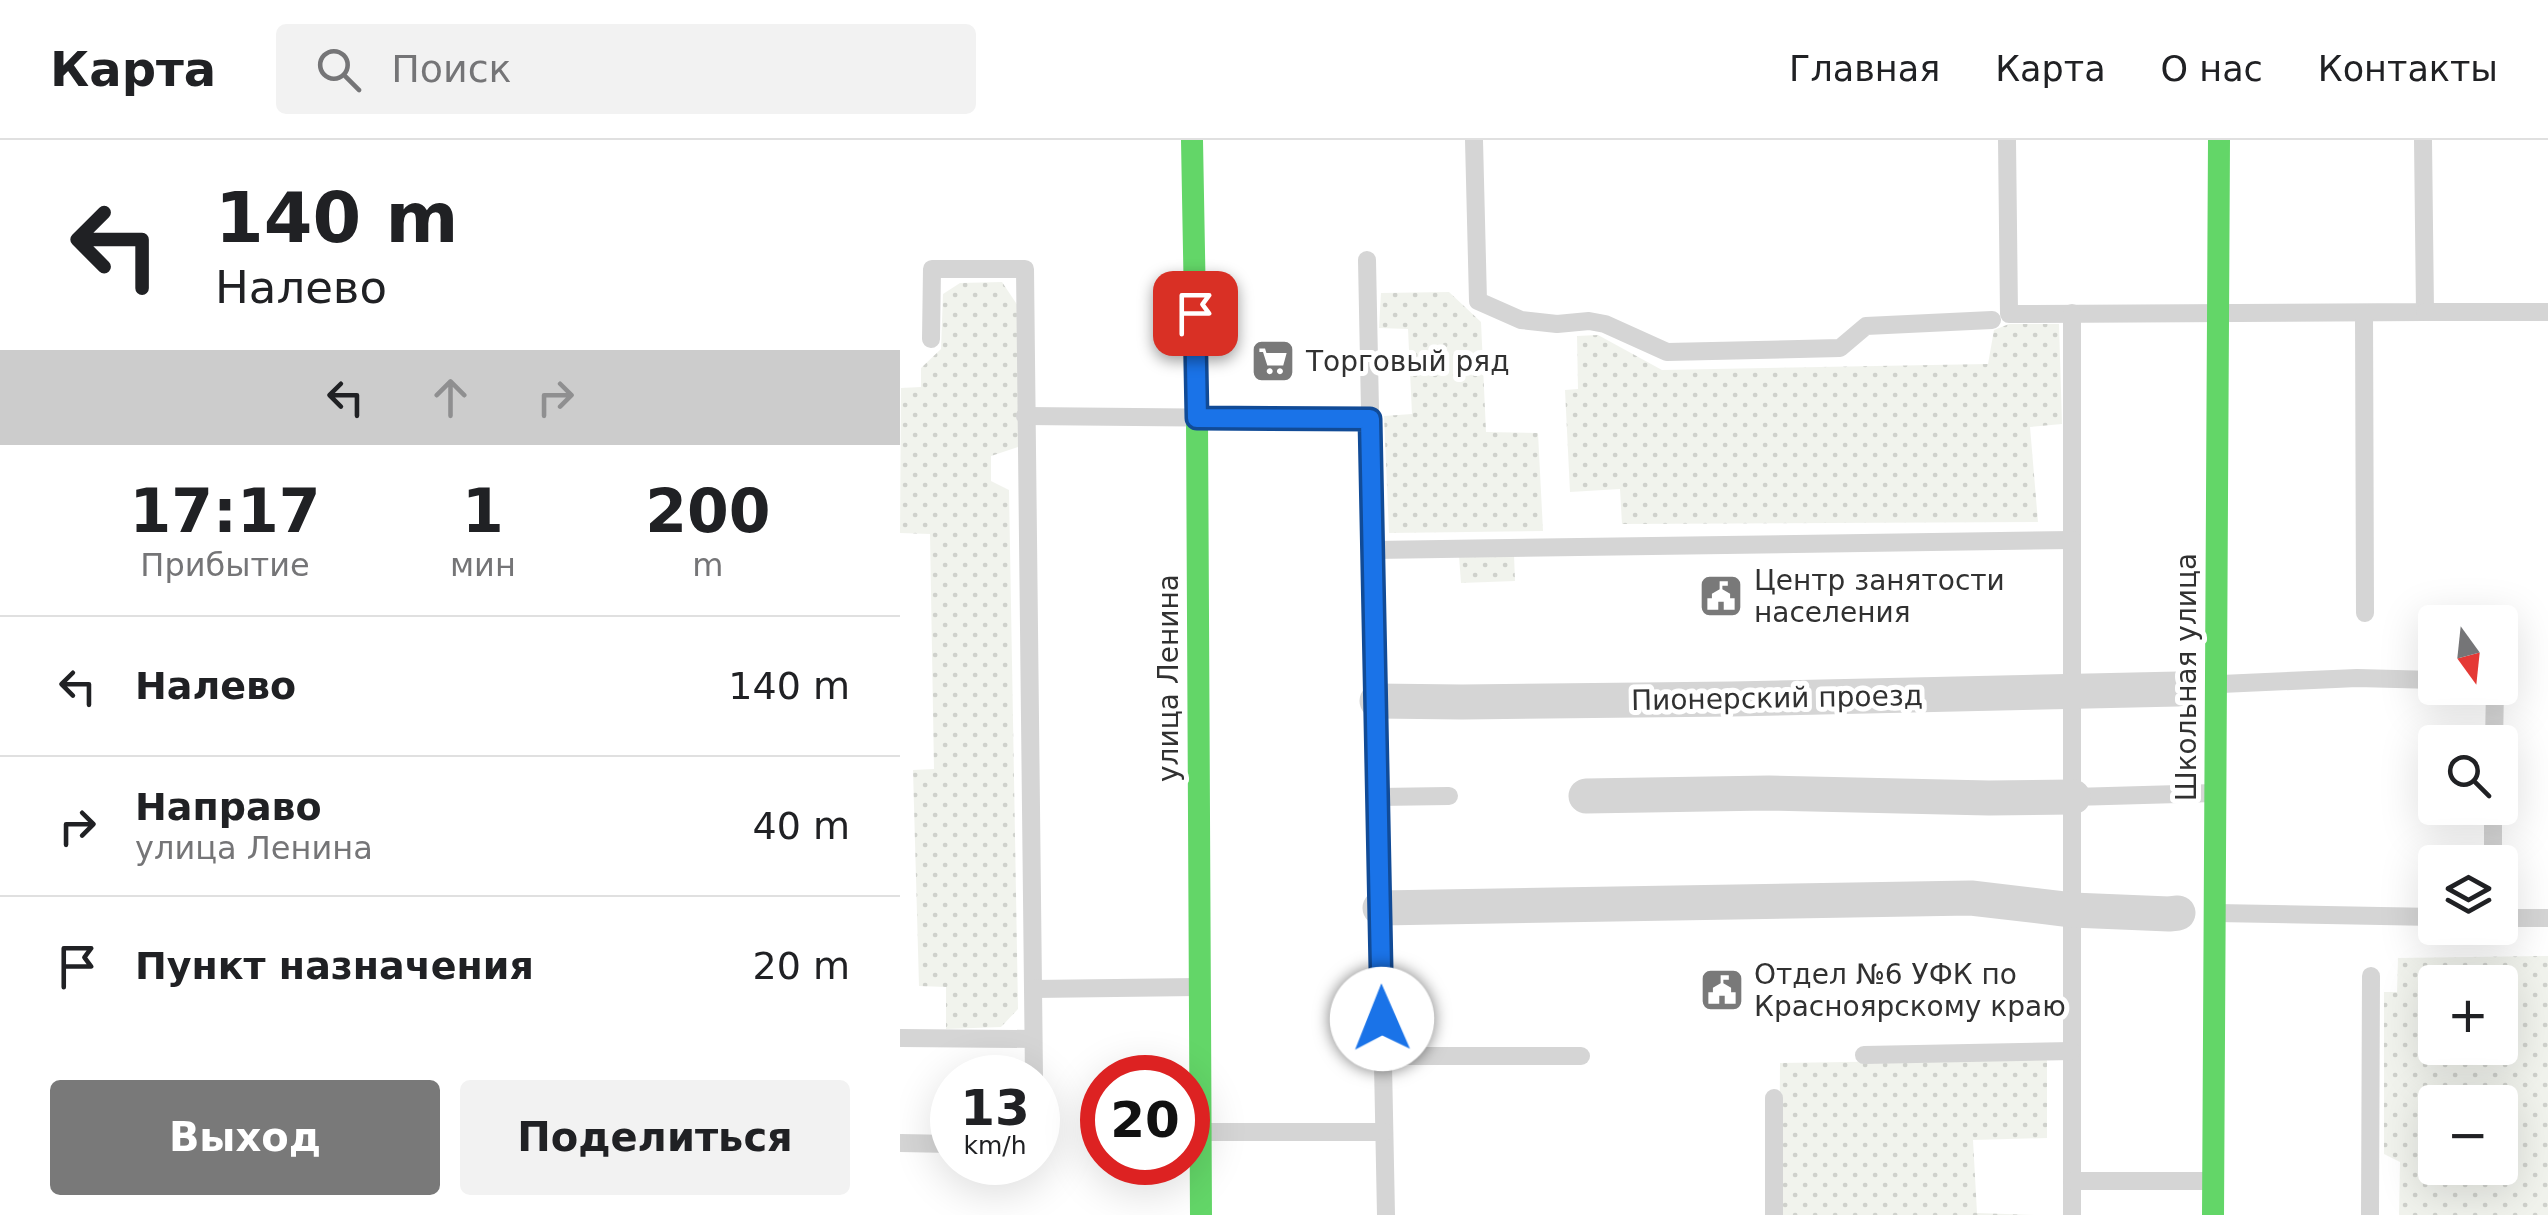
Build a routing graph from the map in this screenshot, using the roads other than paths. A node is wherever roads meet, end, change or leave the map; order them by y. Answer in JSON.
{"nodes":[{"id":1,"x":1192,"y":140,"type":"edge"},
{"id":2,"x":1474,"y":140,"type":"edge"},
{"id":3,"x":2007,"y":140,"type":"edge"},
{"id":4,"x":2219,"y":140,"type":"edge"},
{"id":5,"x":2424,"y":140,"type":"edge"},
{"id":6,"x":1368,"y":260,"type":"dead end"},
{"id":7,"x":2364,"y":312,"type":"junction"},
{"id":8,"x":2425,"y":312,"type":"junction"},
{"id":9,"x":2548,"y":312,"type":"edge"},
{"id":10,"x":2072,"y":313,"type":"junction"},
{"id":11,"x":2218,"y":313,"type":"junction"},
{"id":12,"x":1992,"y":320,"type":"dead end"},
{"id":13,"x":931,"y":340,"type":"dead end"},
{"id":14,"x":1025,"y":416,"type":"junction"},
{"id":15,"x":1197,"y":418,"type":"junction"},
{"id":16,"x":1370,"y":419,"type":"junction"},
{"id":17,"x":2072,"y":540,"type":"junction"},
{"id":18,"x":1374,"y":550,"type":"junction"},
{"id":19,"x":2366,"y":612,"type":"dead end"},
{"id":20,"x":2418,"y":680,"type":"edge"},
{"id":21,"x":2216,"y":684,"type":"junction"},
{"id":22,"x":2178,"y":689,"type":"dead end"},
{"id":23,"x":2072,"y":691,"type":"junction"},
{"id":24,"x":1377,"y":701,"type":"junction"},
{"id":25,"x":2215,"y":793,"type":"junction"},
{"id":26,"x":1450,"y":796,"type":"dead end"},
{"id":27,"x":1586,"y":796,"type":"dead end"},
{"id":28,"x":1378,"y":797,"type":"junction"},
{"id":29,"x":2072,"y":797,"type":"junction"},
{"id":30,"x":1380,"y":908,"type":"junction"},
{"id":31,"x":2072,"y":910,"type":"junction"},
{"id":32,"x":2178,"y":912,"type":"dead end"},
{"id":33,"x":2215,"y":914,"type":"junction"},
{"id":34,"x":2418,"y":917,"type":"edge"},
{"id":35,"x":2518,"y":918,"type":"edge"},
{"id":36,"x":2548,"y":918,"type":"edge"},
{"id":37,"x":2372,"y":976,"type":"dead end"},
{"id":38,"x":1199,"y":987,"type":"junction"},
{"id":39,"x":1033,"y":990,"type":"junction"},
{"id":40,"x":900,"y":1038,"type":"edge"},
{"id":41,"x":1034,"y":1040,"type":"junction"},
{"id":42,"x":2072,"y":1052,"type":"junction"},
{"id":43,"x":1034,"y":1055,"type":"edge"},
{"id":44,"x":1200,"y":1055,"type":"edge"},
{"id":45,"x":1382,"y":1056,"type":"junction"},
{"id":46,"x":1582,"y":1056,"type":"dead end"},
{"id":47,"x":1864,"y":1056,"type":"dead end"},
{"id":48,"x":1774,"y":1098,"type":"dead end"},
{"id":49,"x":1210,"y":1132,"type":"edge"},
{"id":50,"x":1384,"y":1132,"type":"junction"},
{"id":51,"x":900,"y":1143,"type":"edge"},
{"id":52,"x":930,"y":1144,"type":"edge"},
{"id":53,"x":2072,"y":1181,"type":"junction"},
{"id":54,"x":2213,"y":1181,"type":"junction"},
{"id":55,"x":1200,"y":1185,"type":"edge"},
{"id":56,"x":1200,"y":1215,"type":"edge"},
{"id":57,"x":1386,"y":1215,"type":"edge"},
{"id":58,"x":1774,"y":1215,"type":"edge"},
{"id":59,"x":2072,"y":1215,"type":"edge"},
{"id":60,"x":2213,"y":1215,"type":"edge"},
{"id":61,"x":2370,"y":1215,"type":"edge"}],
"edges":[{"from":1,"to":15,"type":"street","name":"улица Ленина"},
{"from":2,"to":12,"type":"lane"},
{"from":3,"to":10,"type":"lane"},
{"from":4,"to":11,"type":"street","name":"Школьная улица"},
{"from":5,"to":8,"type":"lane"},
{"from":6,"to":16,"type":"lane"},
{"from":7,"to":8,"type":"lane"},
{"from":7,"to":11,"type":"lane"},
{"from":7,"to":19,"type":"lane"},
{"from":8,"to":9,"type":"lane"},
{"from":10,"to":11,"type":"lane"},
{"from":10,"to":17,"type":"lane"},
{"from":11,"to":21,"type":"street","name":"Школьная улица"},
{"from":13,"to":14,"type":"lane"},
{"from":14,"to":15,"type":"lane"},
{"from":14,"to":39,"type":"lane"},
{"from":15,"to":16,"type":"lane"},
{"from":15,"to":38,"type":"street","name":"улица Ленина"},
{"from":16,"to":18,"type":"lane"},
{"from":17,"to":18,"type":"lane"},
{"from":17,"to":23,"type":"lane"},
{"from":18,"to":24,"type":"lane"},
{"from":20,"to":21,"type":"lane"},
{"from":21,"to":25,"type":"street","name":"Школьная улица"},
{"from":22,"to":23,"type":"street","name":"Пионерский проезд"},
{"from":23,"to":24,"type":"street","name":"Пионерский проезд"},
{"from":23,"to":29,"type":"lane"},
{"from":24,"to":28,"type":"lane"},
{"from":25,"to":29,"type":"lane"},
{"from":25,"to":33,"type":"street","name":"Школьная улица"},
{"from":26,"to":28,"type":"lane"},
{"from":27,"to":29,"type":"street"},
{"from":28,"to":30,"type":"lane"},
{"from":29,"to":31,"type":"lane"},
{"from":30,"to":31,"type":"street"},
{"from":30,"to":45,"type":"lane"},
{"from":31,"to":32,"type":"street"},
{"from":31,"to":42,"type":"lane"},
{"from":33,"to":34,"type":"lane"},
{"from":33,"to":54,"type":"street","name":"Школьная улица"},
{"from":35,"to":36,"type":"lane"},
{"from":37,"to":61,"type":"lane"},
{"from":38,"to":39,"type":"lane"},
{"from":38,"to":44,"type":"street","name":"улица Ленина"},
{"from":39,"to":41,"type":"lane"},
{"from":40,"to":41,"type":"lane"},
{"from":41,"to":43,"type":"lane"},
{"from":42,"to":47,"type":"lane"},
{"from":42,"to":53,"type":"lane"},
{"from":45,"to":46,"type":"lane"},
{"from":45,"to":50,"type":"lane"},
{"from":48,"to":58,"type":"lane"},
{"from":49,"to":50,"type":"lane"},
{"from":50,"to":57,"type":"lane"},
{"from":51,"to":52,"type":"lane"},
{"from":53,"to":54,"type":"lane"},
{"from":53,"to":59,"type":"lane"},
{"from":54,"to":60,"type":"street","name":"Школьная улица"},
{"from":55,"to":56,"type":"street","name":"улица Ленина"}]}
